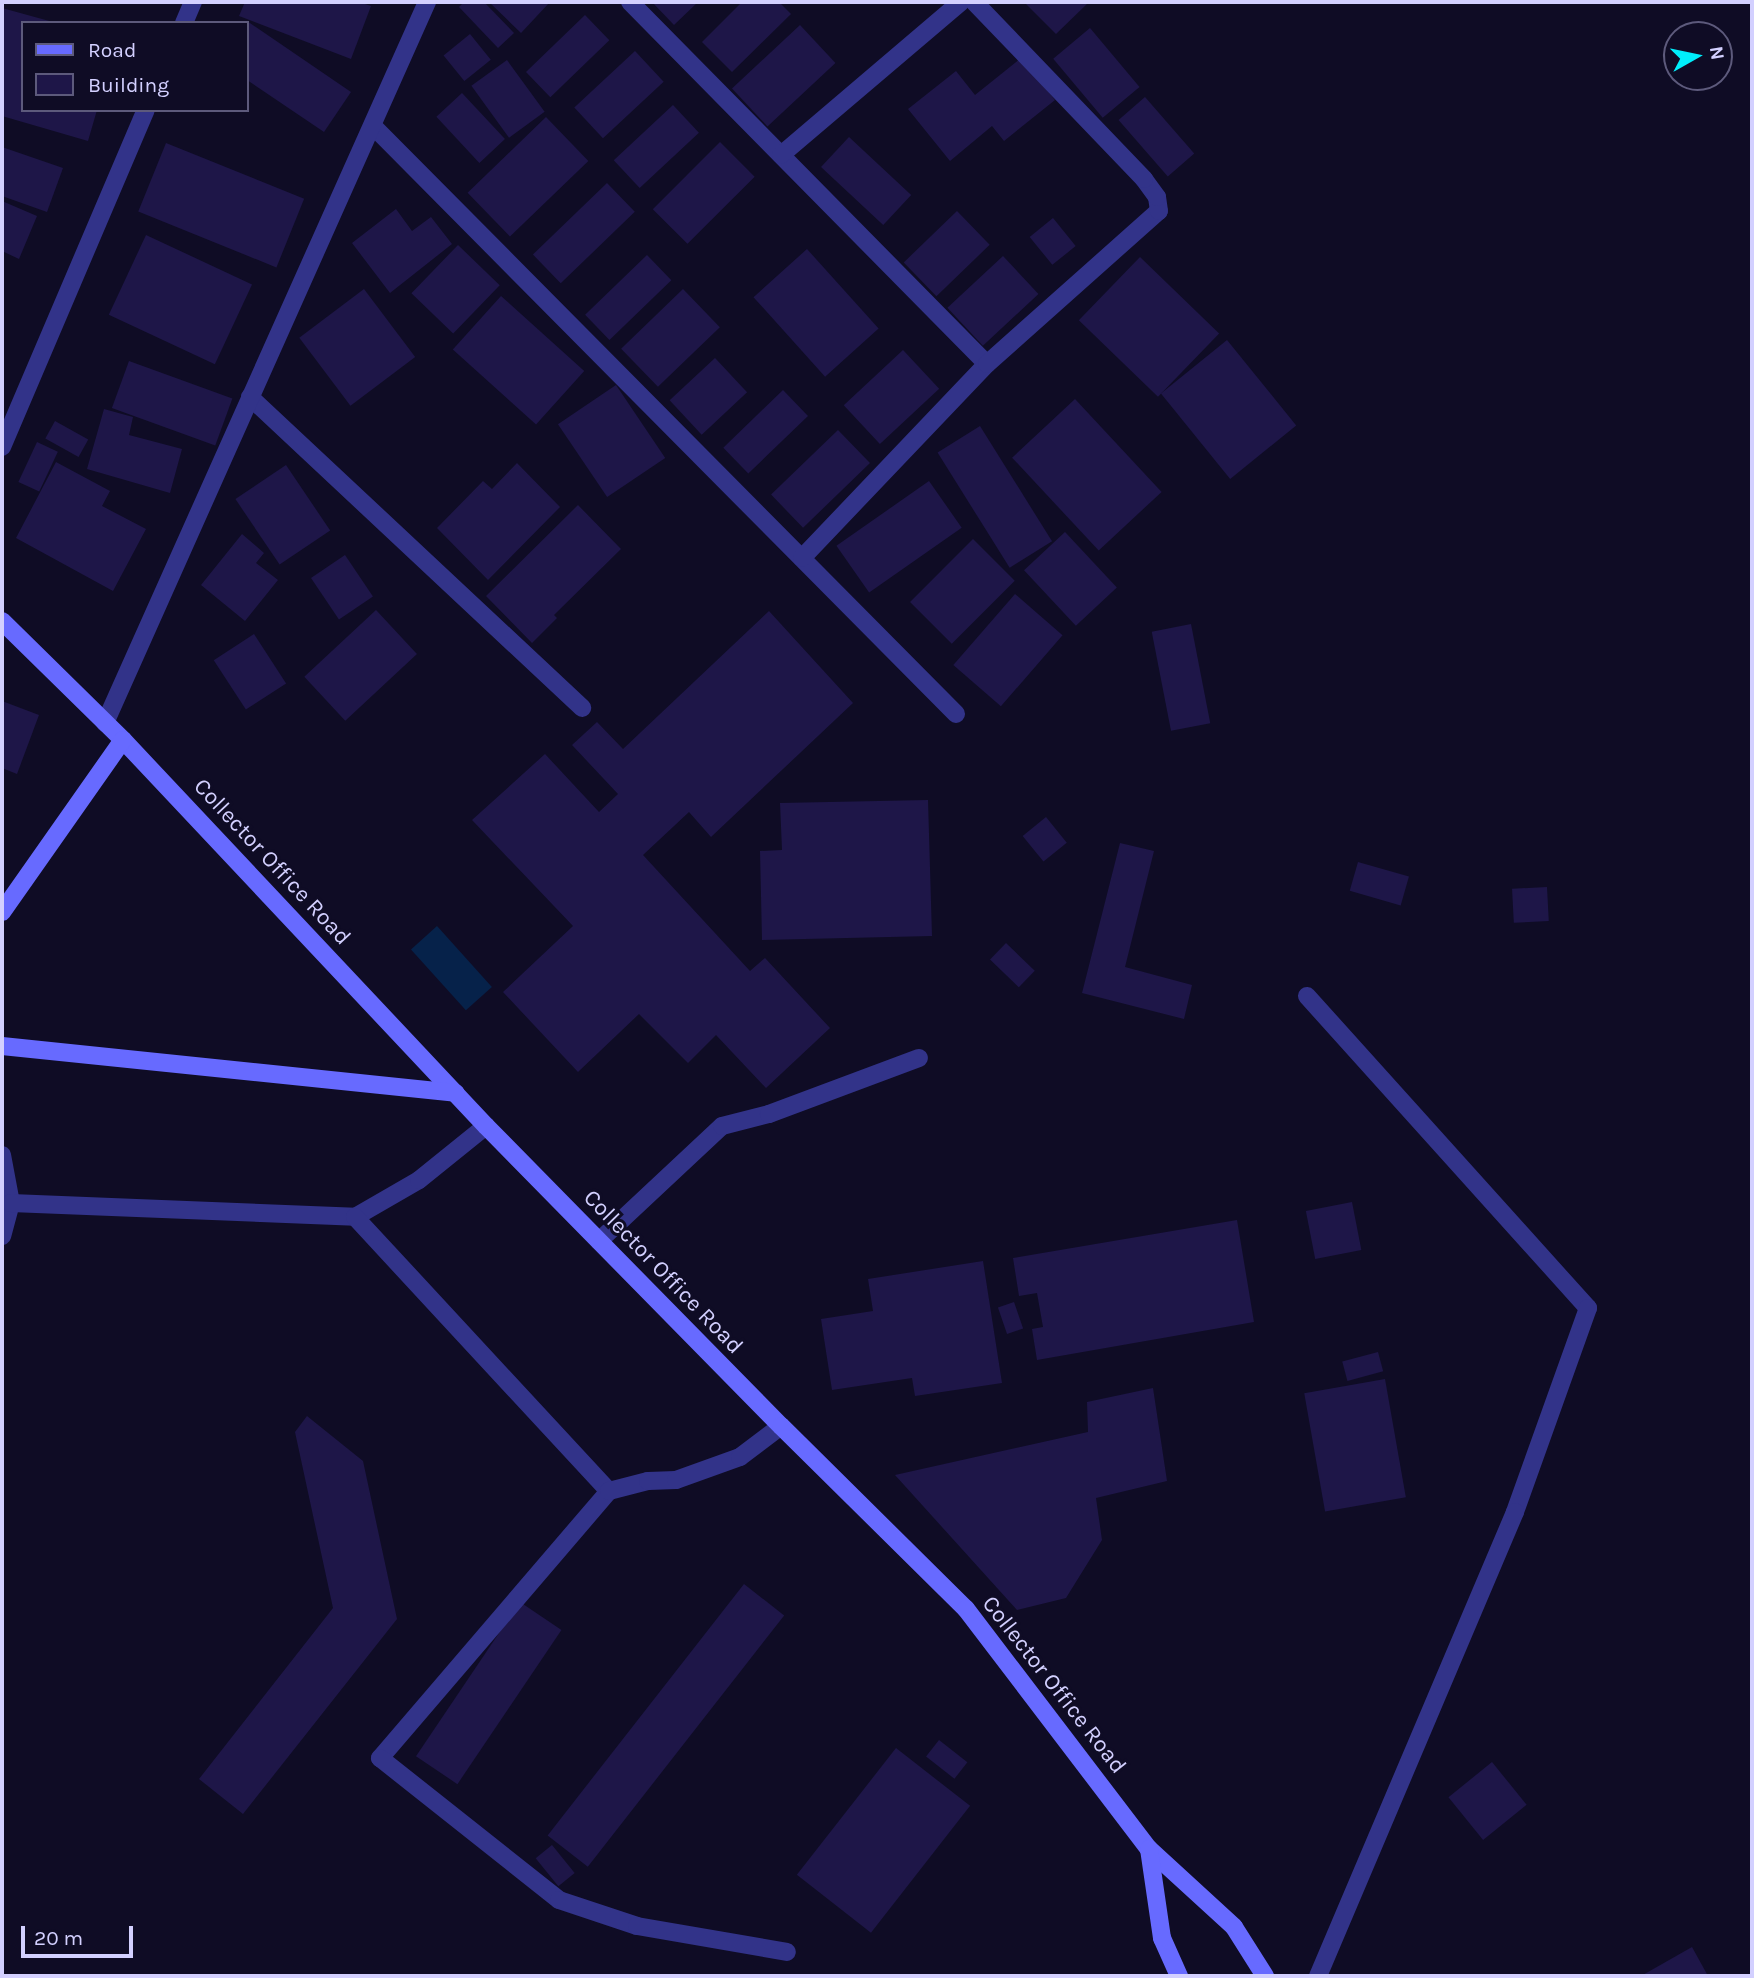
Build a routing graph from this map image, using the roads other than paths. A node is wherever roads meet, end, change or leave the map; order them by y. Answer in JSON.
{"nodes":[{"id":1,"x":193,"y":2,"type":"edge"},
{"id":2,"x":427,"y":2,"type":"edge"},
{"id":3,"x":630,"y":2,"type":"edge"},
{"id":4,"x":961,"y":2,"type":"edge"},
{"id":5,"x":974,"y":2,"type":"edge"},
{"id":6,"x":185,"y":21,"type":"edge"},
{"id":7,"x":145,"y":112,"type":"edge"},
{"id":8,"x":373,"y":126,"type":"junction"},
{"id":9,"x":780,"y":155,"type":"junction"},
{"id":10,"x":987,"y":363,"type":"junction"},
{"id":11,"x":250,"y":397,"type":"junction"},
{"id":12,"x":2,"y":447,"type":"edge"},
{"id":13,"x":802,"y":558,"type":"junction"},
{"id":14,"x":2,"y":621,"type":"edge"},
{"id":15,"x":582,"y":708,"type":"dead end"},
{"id":16,"x":956,"y":714,"type":"dead end"},
{"id":17,"x":105,"y":723,"type":"junction"},
{"id":18,"x":123,"y":740,"type":"junction"},
{"id":19,"x":2,"y":912,"type":"edge"},
{"id":20,"x":1307,"y":996,"type":"dead end"},
{"id":21,"x":2,"y":1046,"type":"edge"},
{"id":22,"x":919,"y":1058,"type":"dead end"},
{"id":23,"x":456,"y":1093,"type":"junction"},
{"id":24,"x":486,"y":1126,"type":"junction"},
{"id":25,"x":2,"y":1155,"type":"edge"},
{"id":26,"x":11,"y":1203,"type":"junction"},
{"id":27,"x":355,"y":1217,"type":"junction"},
{"id":28,"x":2,"y":1236,"type":"edge"},
{"id":29,"x":599,"y":1241,"type":"junction"},
{"id":30,"x":781,"y":1426,"type":"junction"},
{"id":31,"x":609,"y":1491,"type":"junction"},
{"id":32,"x":1149,"y":1849,"type":"junction"},
{"id":33,"x":787,"y":1952,"type":"dead end"},
{"id":34,"x":1178,"y":1976,"type":"edge"},
{"id":35,"x":1265,"y":1976,"type":"edge"},
{"id":36,"x":1318,"y":1976,"type":"edge"}],
"edges":[{"from":1,"to":6,"type":"street"},
{"from":2,"to":8,"type":"street"},
{"from":3,"to":9,"type":"street"},
{"from":4,"to":9,"type":"street"},
{"from":5,"to":10,"type":"street"},
{"from":7,"to":12,"type":"street"},
{"from":8,"to":11,"type":"street"},
{"from":8,"to":13,"type":"street"},
{"from":9,"to":10,"type":"street"},
{"from":10,"to":13,"type":"street"},
{"from":11,"to":15,"type":"street"},
{"from":11,"to":17,"type":"street"},
{"from":13,"to":16,"type":"street"},
{"from":14,"to":17,"type":"main road","name":"Collector Office Road"},
{"from":17,"to":18,"type":"main road","name":"Collector Office Road"},
{"from":18,"to":19,"type":"main road"},
{"from":18,"to":23,"type":"main road","name":"Collector Office Road"},
{"from":20,"to":36,"type":"street"},
{"from":21,"to":23,"type":"main road"},
{"from":22,"to":29,"type":"street"},
{"from":23,"to":24,"type":"main road","name":"Collector Office Road"},
{"from":24,"to":27,"type":"street"},
{"from":24,"to":29,"type":"main road","name":"Collector Office Road"},
{"from":25,"to":26,"type":"street"},
{"from":26,"to":27,"type":"street"},
{"from":26,"to":28,"type":"street"},
{"from":27,"to":31,"type":"street"},
{"from":29,"to":30,"type":"main road","name":"Collector Office Road"},
{"from":30,"to":31,"type":"street"},
{"from":30,"to":32,"type":"main road","name":"Collector Office Road"},
{"from":31,"to":33,"type":"street"},
{"from":32,"to":34,"type":"main road"},
{"from":32,"to":35,"type":"main road","name":"Collector Office Road"}]}
